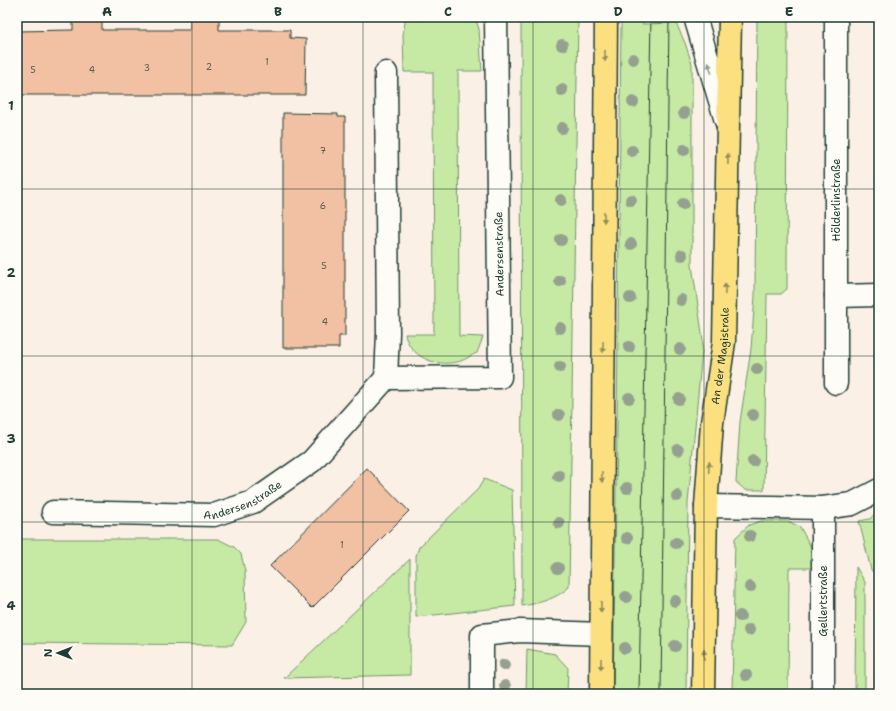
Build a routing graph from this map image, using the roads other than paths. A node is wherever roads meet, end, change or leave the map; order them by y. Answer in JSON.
{"nodes":[{"id":1,"x":496,"y":17,"type":"edge"},
{"id":2,"x":606,"y":17,"type":"edge"},
{"id":3,"x":696,"y":17,"type":"edge"},
{"id":4,"x":730,"y":17,"type":"edge"},
{"id":5,"x":836,"y":17,"type":"edge"},
{"id":6,"x":386,"y":73,"type":"dead end"},
{"id":7,"x":729,"y":132,"type":"junction"},
{"id":8,"x":879,"y":295,"type":"edge"},
{"id":9,"x":836,"y":296,"type":"junction"},
{"id":10,"x":386,"y":378,"type":"junction"},
{"id":11,"x":836,"y":383,"type":"dead end"},
{"id":12,"x":879,"y":490,"type":"edge"},
{"id":13,"x":706,"y":506,"type":"junction"},
{"id":14,"x":822,"y":508,"type":"junction"},
{"id":15,"x":53,"y":512,"type":"dead end"},
{"id":16,"x":601,"y":634,"type":"junction"},
{"id":17,"x":482,"y":694,"type":"edge"},
{"id":18,"x":601,"y":694,"type":"edge"},
{"id":19,"x":703,"y":694,"type":"edge"},
{"id":20,"x":823,"y":694,"type":"edge"}],
"edges":[{"from":1,"to":10,"type":"street","name":"Andersenstraße"},
{"from":2,"to":16,"type":"main road","one_way":true},
{"from":7,"to":3,"type":"street","one_way":true},
{"from":4,"to":7,"type":"main road","name":"An der Magistrale"},
{"from":5,"to":9,"type":"street","name":"Hölderlinstraße"},
{"from":6,"to":10,"type":"street"},
{"from":13,"to":7,"type":"main road","name":"An der Magistrale","one_way":true},
{"from":8,"to":9,"type":"street"},
{"from":9,"to":11,"type":"street","name":"Hölderlinstraße"},
{"from":10,"to":15,"type":"street","name":"Andersenstraße"},
{"from":12,"to":14,"type":"street"},
{"from":13,"to":14,"type":"street"},
{"from":19,"to":13,"type":"main road","name":"An der Magistrale","one_way":true},
{"from":14,"to":20,"type":"street","name":"Gellertstraße"},
{"from":16,"to":17,"type":"street"},
{"from":16,"to":18,"type":"main road","one_way":true}]}
